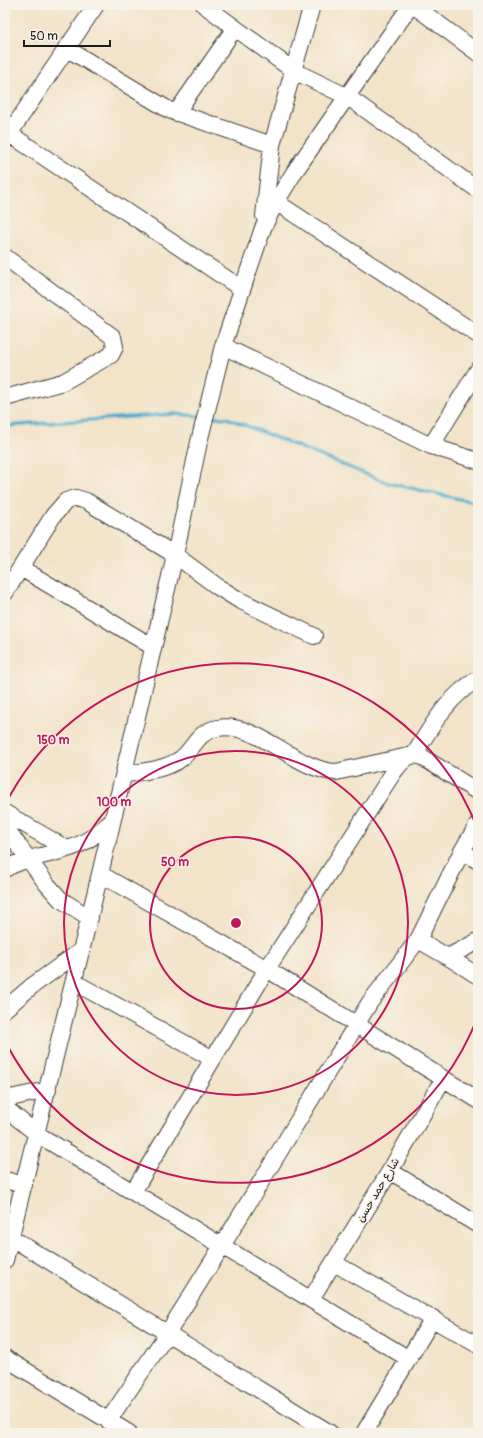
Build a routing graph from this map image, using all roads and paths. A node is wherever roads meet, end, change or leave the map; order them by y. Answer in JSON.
{"nodes":[{"id":1,"x":96,"y":5,"type":"edge"},
{"id":2,"x":204,"y":5,"type":"edge"},
{"id":3,"x":312,"y":5,"type":"edge"},
{"id":4,"x":412,"y":5,"type":"edge"},
{"id":5,"x":236,"y":28,"type":"junction"},
{"id":6,"x":66,"y":48,"type":"junction"},
{"id":7,"x":478,"y":53,"type":"edge"},
{"id":8,"x":294,"y":71,"type":"junction"},
{"id":9,"x":348,"y":97,"type":"junction"},
{"id":10,"x":176,"y":113,"type":"junction"},
{"id":11,"x":6,"y":135,"type":"edge"},
{"id":12,"x":272,"y":145,"type":"junction"},
{"id":13,"x":478,"y":190,"type":"edge"},
{"id":14,"x":276,"y":202,"type":"junction"},
{"id":15,"x":263,"y":228,"type":"junction"},
{"id":16,"x":5,"y":257,"type":"edge"},
{"id":17,"x":242,"y":289,"type":"junction"},
{"id":18,"x":478,"y":335,"type":"edge"},
{"id":19,"x":223,"y":346,"type":"junction"},
{"id":20,"x":478,"y":370,"type":"edge"},
{"id":21,"x":8,"y":395,"type":"edge"},
{"id":22,"x":431,"y":446,"type":"junction"},
{"id":23,"x":478,"y":461,"type":"edge"},
{"id":24,"x":175,"y":555,"type":"junction"},
{"id":25,"x":21,"y":568,"type":"junction"},
{"id":26,"x":5,"y":593,"type":"edge"},
{"id":27,"x":314,"y":636,"type":"dead end"},
{"id":28,"x":153,"y":647,"type":"junction"},
{"id":29,"x":478,"y":679,"type":"edge"},
{"id":30,"x":411,"y":755,"type":"junction"},
{"id":31,"x":124,"y":775,"type":"junction"},
{"id":32,"x":478,"y":792,"type":"edge"},
{"id":33,"x":5,"y":813,"type":"edge"},
{"id":34,"x":112,"y":821,"type":"junction"},
{"id":35,"x":478,"y":824,"type":"edge"},
{"id":36,"x":5,"y":827,"type":"edge"},
{"id":37,"x":67,"y":849,"type":"junction"},
{"id":38,"x":462,"y":851,"type":"junction"},
{"id":39,"x":30,"y":860,"type":"junction"},
{"id":40,"x":478,"y":861,"type":"edge"},
{"id":41,"x":5,"y":869,"type":"edge"},
{"id":42,"x":100,"y":874,"type":"junction"},
{"id":43,"x":90,"y":918,"type":"junction"},
{"id":44,"x":418,"y":940,"type":"junction"},
{"id":45,"x":478,"y":941,"type":"edge"},
{"id":46,"x":82,"y":950,"type":"junction"},
{"id":47,"x":448,"y":957,"type":"junction"},
{"id":48,"x":267,"y":969,"type":"junction"},
{"id":49,"x":478,"y":976,"type":"edge"},
{"id":50,"x":74,"y":982,"type":"junction"},
{"id":51,"x":27,"y":990,"type":"junction"},
{"id":52,"x":5,"y":996,"type":"edge"},
{"id":53,"x":5,"y":1009,"type":"edge"},
{"id":54,"x":357,"y":1024,"type":"junction"},
{"id":55,"x":213,"y":1059,"type":"junction"},
{"id":56,"x":443,"y":1079,"type":"junction"},
{"id":57,"x":48,"y":1090,"type":"junction"},
{"id":58,"x":5,"y":1099,"type":"edge"},
{"id":59,"x":478,"y":1100,"type":"edge"},
{"id":60,"x":5,"y":1108,"type":"edge"},
{"id":61,"x":37,"y":1134,"type":"junction"},
{"id":62,"x":390,"y":1171,"type":"junction"},
{"id":63,"x":5,"y":1180,"type":"edge"},
{"id":64,"x":24,"y":1185,"type":"junction"},
{"id":65,"x":133,"y":1192,"type":"junction"},
{"id":66,"x":478,"y":1225,"type":"edge"},
{"id":67,"x":10,"y":1237,"type":"junction"},
{"id":68,"x":222,"y":1246,"type":"junction"},
{"id":69,"x":5,"y":1260,"type":"edge"},
{"id":70,"x":334,"y":1263,"type":"junction"},
{"id":71,"x":311,"y":1299,"type":"junction"},
{"id":72,"x":433,"y":1318,"type":"junction"},
{"id":73,"x":166,"y":1334,"type":"junction"},
{"id":74,"x":478,"y":1345,"type":"edge"},
{"id":75,"x":5,"y":1358,"type":"edge"},
{"id":76,"x":409,"y":1359,"type":"junction"},
{"id":77,"x":108,"y":1421,"type":"junction"},
{"id":78,"x":129,"y":1433,"type":"edge"},
{"id":79,"x":330,"y":1433,"type":"edge"},
{"id":80,"x":364,"y":1433,"type":"edge"}],
"edges":[{"from":1,"to":6,"type":"street"},
{"from":2,"to":5,"type":"street"},
{"from":3,"to":8,"type":"street"},
{"from":4,"to":7,"type":"street"},
{"from":4,"to":9,"type":"street"},
{"from":5,"to":8,"type":"street"},
{"from":5,"to":10,"type":"street"},
{"from":6,"to":10,"type":"street"},
{"from":6,"to":11,"type":"street"},
{"from":8,"to":9,"type":"street"},
{"from":8,"to":12,"type":"street"},
{"from":9,"to":13,"type":"street"},
{"from":9,"to":14,"type":"street"},
{"from":10,"to":12,"type":"street"},
{"from":11,"to":17,"type":"street"},
{"from":12,"to":15,"type":"street"},
{"from":14,"to":15,"type":"street"},
{"from":14,"to":18,"type":"street"},
{"from":15,"to":17,"type":"street"},
{"from":16,"to":21,"type":"street"},
{"from":17,"to":19,"type":"street"},
{"from":19,"to":22,"type":"street"},
{"from":19,"to":24,"type":"street"},
{"from":20,"to":22,"type":"street"},
{"from":22,"to":23,"type":"street"},
{"from":24,"to":25,"type":"street"},
{"from":24,"to":27,"type":"street"},
{"from":24,"to":28,"type":"street"},
{"from":25,"to":26,"type":"street"},
{"from":25,"to":28,"type":"street"},
{"from":28,"to":31,"type":"street"},
{"from":29,"to":30,"type":"street"},
{"from":30,"to":31,"type":"street"},
{"from":30,"to":32,"type":"street"},
{"from":30,"to":48,"type":"street"},
{"from":31,"to":34,"type":"street"},
{"from":33,"to":37,"type":"street"},
{"from":34,"to":37,"type":"street"},
{"from":34,"to":42,"type":"street"},
{"from":35,"to":38,"type":"street"},
{"from":36,"to":39,"type":"street"},
{"from":37,"to":39,"type":"street"},
{"from":38,"to":40,"type":"street"},
{"from":38,"to":44,"type":"street"},
{"from":39,"to":41,"type":"street"},
{"from":39,"to":43,"type":"street"},
{"from":42,"to":43,"type":"street"},
{"from":42,"to":48,"type":"street"},
{"from":43,"to":46,"type":"street"},
{"from":44,"to":47,"type":"street"},
{"from":44,"to":54,"type":"street"},
{"from":45,"to":47,"type":"street"},
{"from":46,"to":50,"type":"street"},
{"from":46,"to":51,"type":"street"},
{"from":47,"to":49,"type":"street"},
{"from":48,"to":54,"type":"street"},
{"from":48,"to":55,"type":"street"},
{"from":50,"to":55,"type":"street"},
{"from":50,"to":57,"type":"street"},
{"from":51,"to":52,"type":"street"},
{"from":51,"to":53,"type":"street"},
{"from":54,"to":56,"type":"street"},
{"from":54,"to":68,"type":"street"},
{"from":55,"to":65,"type":"street"},
{"from":56,"to":59,"type":"street"},
{"from":56,"to":62,"type":"street","name":"شارع حمد حسن"},
{"from":57,"to":58,"type":"street"},
{"from":57,"to":61,"type":"street"},
{"from":60,"to":61,"type":"street"},
{"from":61,"to":64,"type":"street"},
{"from":61,"to":65,"type":"street"},
{"from":62,"to":66,"type":"street"},
{"from":62,"to":70,"type":"street","name":"شارع حمد حسن"},
{"from":63,"to":64,"type":"street"},
{"from":64,"to":67,"type":"street"},
{"from":65,"to":68,"type":"street"},
{"from":67,"to":69,"type":"street"},
{"from":67,"to":73,"type":"street"},
{"from":68,"to":71,"type":"street"},
{"from":68,"to":73,"type":"street"},
{"from":70,"to":71,"type":"street","name":"شارع حمد حسن"},
{"from":70,"to":72,"type":"street"},
{"from":71,"to":76,"type":"street"},
{"from":72,"to":74,"type":"street"},
{"from":72,"to":76,"type":"street"},
{"from":73,"to":77,"type":"street"},
{"from":73,"to":79,"type":"street"},
{"from":75,"to":77,"type":"street"},
{"from":76,"to":80,"type":"street"},
{"from":77,"to":78,"type":"street"}]}
